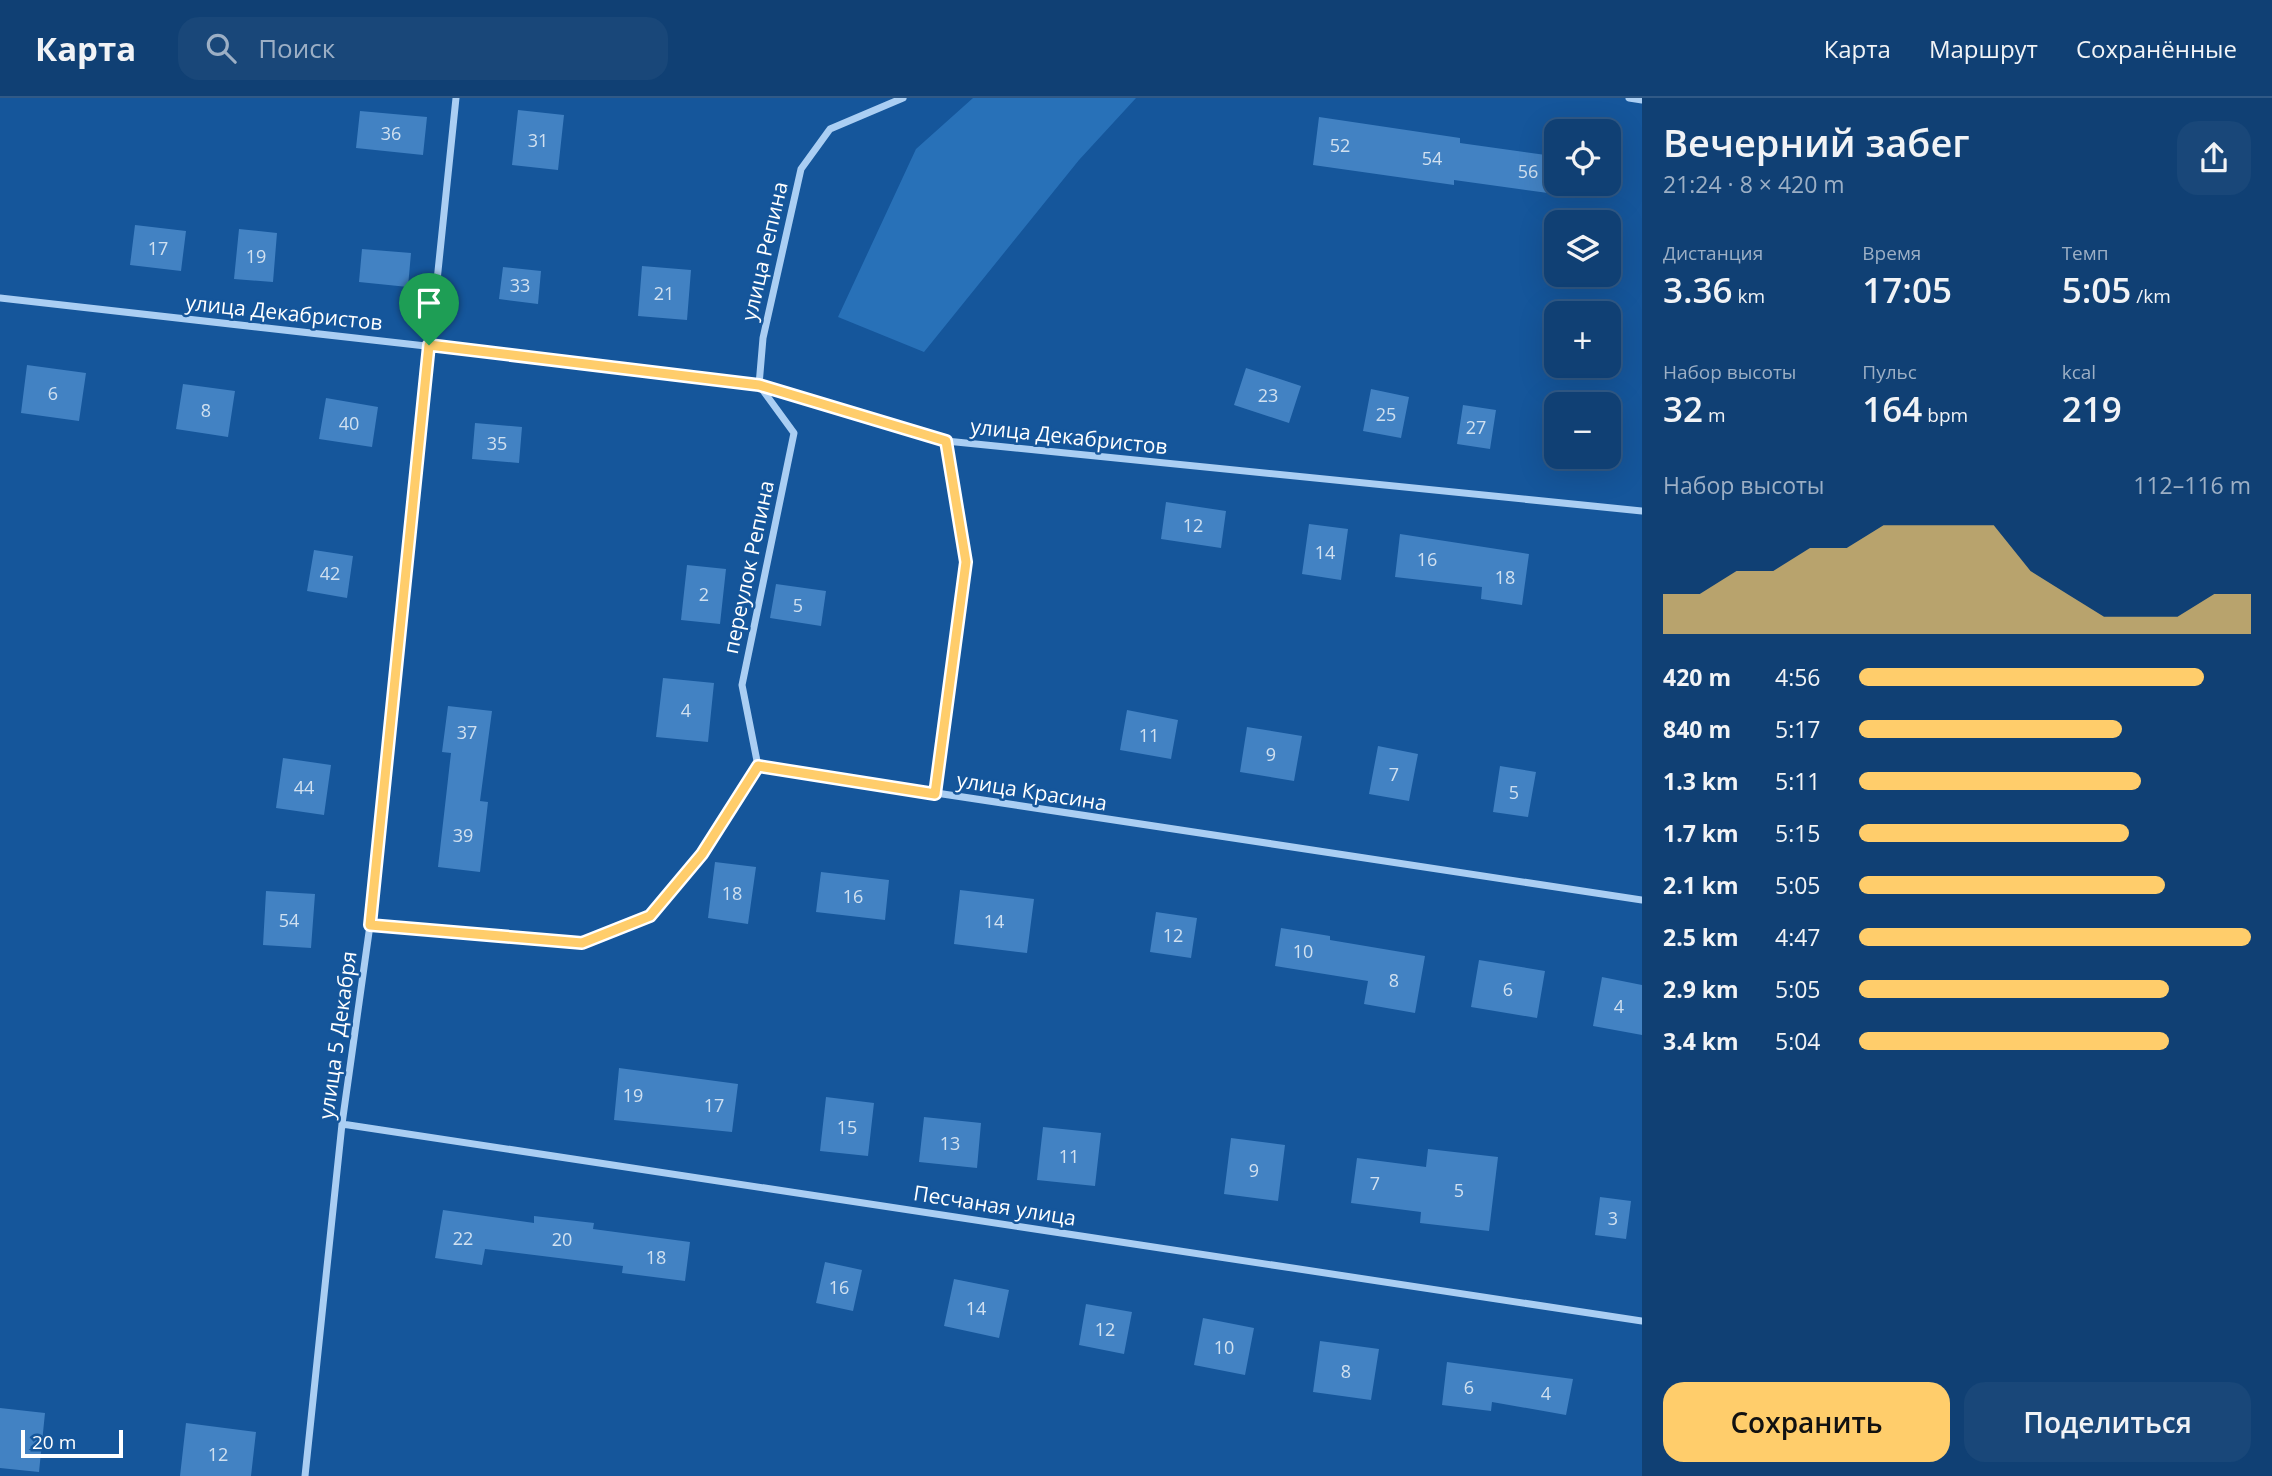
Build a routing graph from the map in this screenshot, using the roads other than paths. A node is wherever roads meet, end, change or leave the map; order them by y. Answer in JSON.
{"nodes":[{"id":1,"x":456,"y":98,"type":"edge"},
{"id":2,"x":903,"y":98,"type":"edge"},
{"id":3,"x":1629,"y":98,"type":"edge"},
{"id":4,"x":1642,"y":100,"type":"edge"},
{"id":5,"x":0,"y":298,"type":"edge"},
{"id":6,"x":429,"y":345,"type":"junction"},
{"id":7,"x":759,"y":385,"type":"junction"},
{"id":8,"x":946,"y":441,"type":"junction"},
{"id":9,"x":1642,"y":511,"type":"edge"},
{"id":10,"x":758,"y":766,"type":"junction"},
{"id":11,"x":935,"y":794,"type":"junction"},
{"id":12,"x":1642,"y":900,"type":"edge"},
{"id":13,"x":370,"y":925,"type":"junction"},
{"id":14,"x":342,"y":1124,"type":"junction"},
{"id":15,"x":1642,"y":1321,"type":"edge"},
{"id":16,"x":305,"y":1476,"type":"edge"}],
"edges":[{"from":1,"to":6,"type":"street","name":"улица 5 Декабря"},
{"from":2,"to":7,"type":"street","name":"улица Репина"},
{"from":3,"to":4,"type":"street"},
{"from":5,"to":6,"type":"street","name":"улица Декабристов"},
{"from":6,"to":7,"type":"street","name":"улица Декабристов"},
{"from":6,"to":13,"type":"street","name":"улица 5 Декабря"},
{"from":7,"to":8,"type":"street","name":"улица Декабристов"},
{"from":7,"to":10,"type":"street","name":"переулок Репина"},
{"from":8,"to":9,"type":"street","name":"улица Декабристов"},
{"from":8,"to":11,"type":"street"},
{"from":10,"to":11,"type":"street","name":"улица Красина"},
{"from":10,"to":13,"type":"street"},
{"from":11,"to":12,"type":"street","name":"улица Красина"},
{"from":13,"to":14,"type":"street","name":"улица 5 Декабря"},
{"from":14,"to":15,"type":"street","name":"Песчаная улица"},
{"from":14,"to":16,"type":"street","name":"улица 5 Декабря"}]}
